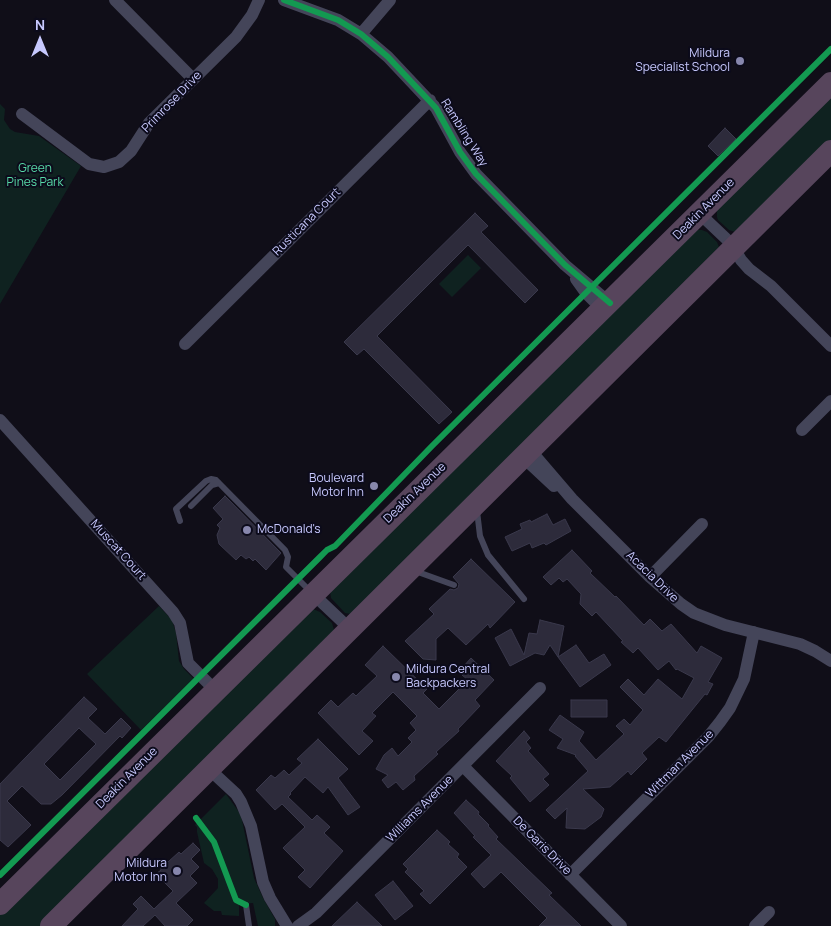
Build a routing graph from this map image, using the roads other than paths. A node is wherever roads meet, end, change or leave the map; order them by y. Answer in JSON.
{"nodes":[{"id":1,"x":115,"y":0,"type":"edge"},
{"id":2,"x":259,"y":0,"type":"edge"},
{"id":3,"x":284,"y":0,"type":"edge"},
{"id":4,"x":390,"y":0,"type":"edge"},
{"id":5,"x":361,"y":34,"type":"junction"},
{"id":6,"x":194,"y":79,"type":"junction"},
{"id":7,"x":831,"y":83,"type":"edge"},
{"id":8,"x":430,"y":100,"type":"junction"},
{"id":9,"x":22,"y":114,"type":"dead end"},
{"id":10,"x":831,"y":151,"type":"edge"},
{"id":11,"x":700,"y":214,"type":"junction"},
{"id":12,"x":734,"y":248,"type":"junction"},
{"id":13,"x":606,"y":306,"type":"junction"},
{"id":14,"x":185,"y":344,"type":"dead end"},
{"id":15,"x":831,"y":346,"type":"edge"},
{"id":16,"x":831,"y":401,"type":"edge"},
{"id":17,"x":0,"y":420,"type":"edge"},
{"id":18,"x":802,"y":430,"type":"dead end"},
{"id":19,"x":526,"y":454,"type":"junction"},
{"id":20,"x":220,"y":483,"type":"junction"},
{"id":21,"x":476,"y":505,"type":"junction"},
{"id":22,"x":191,"y":506,"type":"dead end"},
{"id":23,"x":180,"y":521,"type":"dead end"},
{"id":24,"x":702,"y":524,"type":"dead end"},
{"id":25,"x":410,"y":569,"type":"junction"},
{"id":26,"x":650,"y":577,"type":"junction"},
{"id":27,"x":454,"y":585,"type":"dead end"},
{"id":28,"x":313,"y":594,"type":"junction"},
{"id":29,"x":524,"y":599,"type":"dead end"},
{"id":30,"x":350,"y":629,"type":"junction"},
{"id":31,"x":754,"y":632,"type":"junction"},
{"id":32,"x":831,"y":662,"type":"edge"},
{"id":33,"x":540,"y":688,"type":"dead end"},
{"id":34,"x":215,"y":690,"type":"junction"},
{"id":35,"x":463,"y":766,"type":"junction"},
{"id":36,"x":209,"y":769,"type":"junction"},
{"id":37,"x":570,"y":875,"type":"junction"},
{"id":38,"x":0,"y":904,"type":"edge"},
{"id":39,"x":246,"y":905,"type":"dead end"},
{"id":40,"x":769,"y":912,"type":"dead end"},
{"id":41,"x":51,"y":926,"type":"edge"},
{"id":42,"x":249,"y":926,"type":"edge"},
{"id":43,"x":287,"y":926,"type":"edge"},
{"id":44,"x":298,"y":926,"type":"edge"},
{"id":45,"x":621,"y":926,"type":"edge"},
{"id":46,"x":755,"y":926,"type":"edge"}],
"edges":[{"from":1,"to":6,"type":"street"},
{"from":2,"to":6,"type":"street","name":"Primrose Drive"},
{"from":3,"to":5,"type":"street","name":"Rambling Way"},
{"from":4,"to":5,"type":"street"},
{"from":5,"to":8,"type":"street","name":"Rambling Way"},
{"from":6,"to":9,"type":"street","name":"Primrose Drive"},
{"from":7,"to":11,"type":"highway","name":"Deakin Avenue"},
{"from":8,"to":13,"type":"street","name":"Rambling Way"},
{"from":8,"to":14,"type":"street","name":"Rusticana Court"},
{"from":10,"to":12,"type":"highway"},
{"from":11,"to":12,"type":"street"},
{"from":11,"to":13,"type":"highway","name":"Deakin Avenue"},
{"from":12,"to":15,"type":"street"},
{"from":12,"to":19,"type":"highway"},
{"from":13,"to":28,"type":"highway","name":"Deakin Avenue"},
{"from":16,"to":18,"type":"street"},
{"from":17,"to":34,"type":"street","name":"Muscat Court"},
{"from":19,"to":21,"type":"highway"},
{"from":19,"to":26,"type":"street","name":"Acacia Drive"},
{"from":20,"to":22,"type":"lane"},
{"from":20,"to":23,"type":"lane"},
{"from":20,"to":28,"type":"lane"},
{"from":21,"to":25,"type":"highway"},
{"from":21,"to":29,"type":"lane"},
{"from":24,"to":26,"type":"street"},
{"from":25,"to":27,"type":"lane"},
{"from":25,"to":30,"type":"highway"},
{"from":26,"to":31,"type":"street","name":"Acacia Drive"},
{"from":28,"to":30,"type":"street"},
{"from":28,"to":34,"type":"highway","name":"Deakin Avenue"},
{"from":30,"to":36,"type":"highway"},
{"from":31,"to":32,"type":"street","name":"Acacia Drive"},
{"from":31,"to":37,"type":"street","name":"Wittman Avenue"},
{"from":33,"to":35,"type":"street","name":"Williams Avenue"},
{"from":34,"to":38,"type":"highway","name":"Deakin Avenue"},
{"from":35,"to":37,"type":"street","name":"De Garis Drive"},
{"from":35,"to":44,"type":"street","name":"Williams Avenue"},
{"from":36,"to":41,"type":"highway"},
{"from":36,"to":43,"type":"street"},
{"from":37,"to":45,"type":"street","name":"De Garis Drive"},
{"from":39,"to":42,"type":"lane"},
{"from":40,"to":46,"type":"street"}]}
